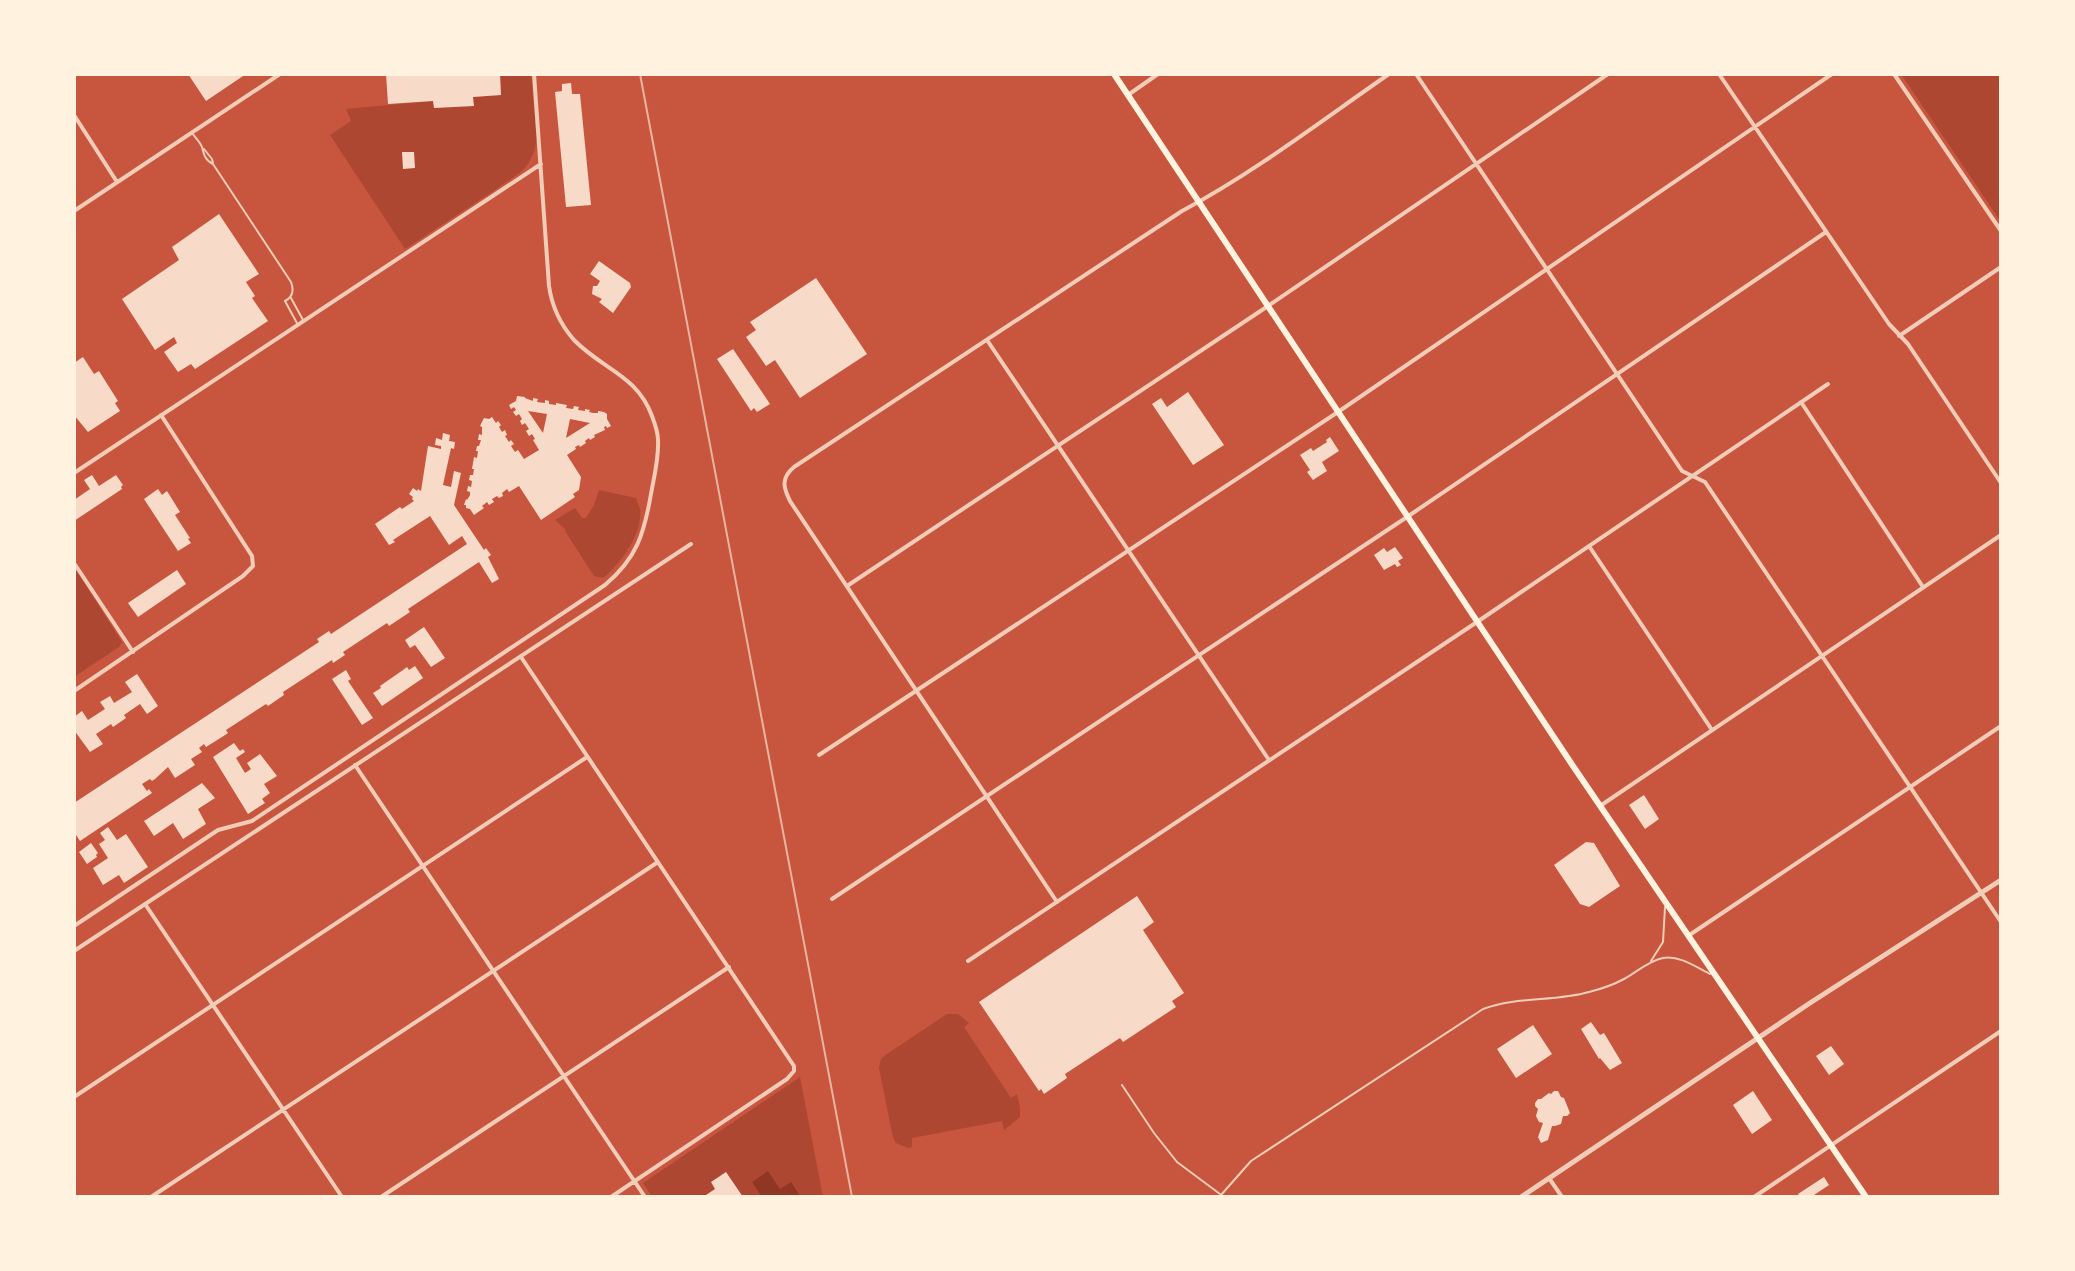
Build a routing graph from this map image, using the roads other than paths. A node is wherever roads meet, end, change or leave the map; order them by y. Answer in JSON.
{"nodes":[{"id":1,"x":280,"y":74,"type":"edge"},
{"id":2,"x":534,"y":74,"type":"edge"},
{"id":3,"x":1114,"y":74,"type":"edge"},
{"id":4,"x":1158,"y":74,"type":"edge"},
{"id":5,"x":1389,"y":74,"type":"edge"},
{"id":6,"x":1416,"y":74,"type":"edge"},
{"id":7,"x":1608,"y":74,"type":"edge"},
{"id":8,"x":1719,"y":74,"type":"edge"},
{"id":9,"x":1832,"y":74,"type":"edge"},
{"id":10,"x":1894,"y":74,"type":"edge"},
{"id":11,"x":1128,"y":95,"type":"junction"},
{"id":12,"x":74,"y":115,"type":"edge"},
{"id":13,"x":1755,"y":127,"type":"junction"},
{"id":14,"x":192,"y":132,"type":"junction"},
{"id":15,"x":541,"y":164,"type":"junction"},
{"id":16,"x":1477,"y":164,"type":"junction"},
{"id":17,"x":117,"y":182,"type":"junction"},
{"id":18,"x":1199,"y":202,"type":"junction"},
{"id":19,"x":74,"y":211,"type":"edge"},
{"id":20,"x":2001,"y":231,"type":"edge"},
{"id":21,"x":1826,"y":232,"type":"junction"},
{"id":22,"x":2001,"y":267,"type":"edge"},
{"id":23,"x":1546,"y":270,"type":"junction"},
{"id":24,"x":291,"y":298,"type":"junction"},
{"id":25,"x":1268,"y":306,"type":"junction"},
{"id":26,"x":301,"y":323,"type":"junction"},
{"id":27,"x":1899,"y":336,"type":"junction"},
{"id":28,"x":987,"y":340,"type":"junction"},
{"id":29,"x":1618,"y":374,"type":"junction"},
{"id":30,"x":1828,"y":384,"type":"dead end"},
{"id":31,"x":1801,"y":402,"type":"junction"},
{"id":32,"x":1338,"y":412,"type":"junction"},
{"id":33,"x":161,"y":415,"type":"junction"},
{"id":34,"x":1057,"y":446,"type":"junction"},
{"id":35,"x":75,"y":470,"type":"edge"},
{"id":36,"x":1692,"y":476,"type":"junction"},
{"id":37,"x":2001,"y":483,"type":"edge"},
{"id":38,"x":1407,"y":517,"type":"junction"},
{"id":39,"x":2001,"y":535,"type":"edge"},
{"id":40,"x":691,"y":544,"type":"dead end"},
{"id":41,"x":1589,"y":546,"type":"junction"},
{"id":42,"x":1127,"y":551,"type":"junction"},
{"id":43,"x":74,"y":563,"type":"edge"},
{"id":44,"x":847,"y":586,"type":"junction"},
{"id":45,"x":1924,"y":588,"type":"junction"},
{"id":46,"x":1477,"y":622,"type":"junction"},
{"id":47,"x":133,"y":652,"type":"junction"},
{"id":48,"x":1198,"y":655,"type":"junction"},
{"id":49,"x":1822,"y":656,"type":"junction"},
{"id":50,"x":521,"y":657,"type":"junction"},
{"id":51,"x":74,"y":691,"type":"edge"},
{"id":52,"x":917,"y":691,"type":"junction"},
{"id":53,"x":2001,"y":726,"type":"edge"},
{"id":54,"x":1712,"y":730,"type":"junction"},
{"id":55,"x":819,"y":755,"type":"dead end"},
{"id":56,"x":587,"y":757,"type":"junction"},
{"id":57,"x":1269,"y":761,"type":"junction"},
{"id":58,"x":355,"y":765,"type":"junction"},
{"id":59,"x":1910,"y":788,"type":"junction"},
{"id":60,"x":986,"y":796,"type":"junction"},
{"id":61,"x":1600,"y":806,"type":"junction"},
{"id":62,"x":658,"y":862,"type":"junction"},
{"id":63,"x":423,"y":866,"type":"junction"},
{"id":64,"x":2001,"y":880,"type":"edge"},
{"id":65,"x":1982,"y":894,"type":"junction"},
{"id":66,"x":832,"y":899,"type":"dead end"},
{"id":67,"x":1057,"y":902,"type":"junction"},
{"id":68,"x":1665,"y":902,"type":"junction"},
{"id":69,"x":145,"y":904,"type":"junction"},
{"id":70,"x":2001,"y":922,"type":"edge"},
{"id":71,"x":74,"y":926,"type":"edge"},
{"id":72,"x":1688,"y":936,"type":"junction"},
{"id":73,"x":74,"y":951,"type":"edge"},
{"id":74,"x":968,"y":961,"type":"dead end"},
{"id":75,"x":1651,"y":962,"type":"junction"},
{"id":76,"x":729,"y":967,"type":"junction"},
{"id":77,"x":494,"y":972,"type":"junction"},
{"id":78,"x":1716,"y":977,"type":"junction"},
{"id":79,"x":213,"y":1005,"type":"junction"},
{"id":80,"x":2001,"y":1031,"type":"edge"},
{"id":81,"x":1758,"y":1038,"type":"junction"},
{"id":82,"x":564,"y":1076,"type":"junction"},
{"id":83,"x":1122,"y":1085,"type":"dead end"},
{"id":84,"x":74,"y":1097,"type":"edge"},
{"id":85,"x":283,"y":1110,"type":"junction"},
{"id":86,"x":1831,"y":1145,"type":"junction"},
{"id":87,"x":1549,"y":1178,"type":"junction"},
{"id":88,"x":635,"y":1181,"type":"junction"},
{"id":89,"x":1223,"y":1196,"type":"edge"},
{"id":90,"x":151,"y":1197,"type":"edge"},
{"id":91,"x":342,"y":1197,"type":"edge"},
{"id":92,"x":381,"y":1197,"type":"edge"},
{"id":93,"x":611,"y":1197,"type":"edge"},
{"id":94,"x":645,"y":1197,"type":"edge"},
{"id":95,"x":1521,"y":1197,"type":"edge"},
{"id":96,"x":1562,"y":1197,"type":"edge"},
{"id":97,"x":1754,"y":1197,"type":"edge"},
{"id":98,"x":1866,"y":1197,"type":"edge"}],
"edges":[{"from":1,"to":14,"type":"street"},
{"from":2,"to":15,"type":"street"},
{"from":3,"to":11,"type":"main road"},
{"from":4,"to":11,"type":"street"},
{"from":5,"to":18,"type":"street"},
{"from":6,"to":16,"type":"street"},
{"from":7,"to":16,"type":"street"},
{"from":8,"to":13,"type":"street"},
{"from":9,"to":13,"type":"street"},
{"from":10,"to":20,"type":"street"},
{"from":11,"to":18,"type":"main road"},
{"from":12,"to":17,"type":"street"},
{"from":13,"to":21,"type":"street"},
{"from":13,"to":23,"type":"street"},
{"from":14,"to":17,"type":"street"},
{"from":14,"to":24,"type":"lane"},
{"from":15,"to":26,"type":"street"},
{"from":15,"to":71,"type":"street"},
{"from":16,"to":23,"type":"street"},
{"from":16,"to":25,"type":"street"},
{"from":17,"to":19,"type":"street"},
{"from":18,"to":25,"type":"main road"},
{"from":18,"to":28,"type":"street"},
{"from":21,"to":27,"type":"street"},
{"from":21,"to":29,"type":"street"},
{"from":22,"to":27,"type":"street"},
{"from":23,"to":29,"type":"street"},
{"from":23,"to":32,"type":"street"},
{"from":24,"to":26,"type":"lane"},
{"from":24,"to":26,"type":"lane"},
{"from":25,"to":32,"type":"main road"},
{"from":25,"to":34,"type":"street"},
{"from":26,"to":33,"type":"street"},
{"from":27,"to":37,"type":"street"},
{"from":28,"to":34,"type":"street"},
{"from":28,"to":44,"type":"street"},
{"from":29,"to":36,"type":"street"},
{"from":29,"to":38,"type":"street"},
{"from":30,"to":31,"type":"street"},
{"from":31,"to":36,"type":"street"},
{"from":31,"to":45,"type":"street"},
{"from":32,"to":38,"type":"main road"},
{"from":32,"to":42,"type":"street"},
{"from":33,"to":35,"type":"street"},
{"from":33,"to":47,"type":"street"},
{"from":34,"to":42,"type":"street"},
{"from":34,"to":44,"type":"street"},
{"from":36,"to":41,"type":"street"},
{"from":36,"to":49,"type":"street"},
{"from":38,"to":46,"type":"main road"},
{"from":38,"to":48,"type":"street"},
{"from":39,"to":45,"type":"street"},
{"from":40,"to":50,"type":"street"},
{"from":41,"to":46,"type":"street"},
{"from":41,"to":54,"type":"street"},
{"from":42,"to":48,"type":"street"},
{"from":42,"to":52,"type":"street"},
{"from":43,"to":47,"type":"street"},
{"from":44,"to":52,"type":"street"},
{"from":45,"to":49,"type":"street"},
{"from":46,"to":57,"type":"street"},
{"from":46,"to":61,"type":"main road"},
{"from":47,"to":51,"type":"street"},
{"from":48,"to":57,"type":"street"},
{"from":48,"to":60,"type":"street"},
{"from":49,"to":54,"type":"street"},
{"from":49,"to":59,"type":"street"},
{"from":50,"to":56,"type":"street"},
{"from":50,"to":58,"type":"street"},
{"from":52,"to":55,"type":"street"},
{"from":52,"to":60,"type":"street"},
{"from":53,"to":59,"type":"street"},
{"from":54,"to":61,"type":"street"},
{"from":56,"to":62,"type":"street"},
{"from":56,"to":63,"type":"street"},
{"from":57,"to":67,"type":"street"},
{"from":58,"to":63,"type":"street"},
{"from":58,"to":69,"type":"street"},
{"from":59,"to":65,"type":"street"},
{"from":59,"to":72,"type":"street"},
{"from":60,"to":66,"type":"street"},
{"from":60,"to":67,"type":"street"},
{"from":61,"to":68,"type":"main road"},
{"from":62,"to":76,"type":"street"},
{"from":62,"to":77,"type":"street"},
{"from":63,"to":77,"type":"street"},
{"from":63,"to":79,"type":"street"},
{"from":64,"to":65,"type":"street"},
{"from":65,"to":70,"type":"street"},
{"from":65,"to":81,"type":"street"},
{"from":67,"to":74,"type":"street"},
{"from":68,"to":72,"type":"main road"},
{"from":68,"to":75,"type":"lane"},
{"from":69,"to":73,"type":"street"},
{"from":69,"to":79,"type":"street"},
{"from":72,"to":78,"type":"main road"},
{"from":75,"to":78,"type":"lane"},
{"from":75,"to":89,"type":"lane"},
{"from":76,"to":82,"type":"street"},
{"from":76,"to":88,"type":"street"},
{"from":77,"to":82,"type":"street"},
{"from":77,"to":85,"type":"street"},
{"from":78,"to":81,"type":"main road"},
{"from":79,"to":84,"type":"street"},
{"from":79,"to":85,"type":"street"},
{"from":80,"to":86,"type":"street"},
{"from":81,"to":86,"type":"main road"},
{"from":81,"to":87,"type":"street"},
{"from":82,"to":88,"type":"street"},
{"from":82,"to":92,"type":"street"},
{"from":83,"to":89,"type":"lane"},
{"from":85,"to":90,"type":"street"},
{"from":85,"to":91,"type":"street"},
{"from":86,"to":97,"type":"street"},
{"from":86,"to":98,"type":"main road"},
{"from":87,"to":95,"type":"street"},
{"from":87,"to":96,"type":"street"},
{"from":88,"to":93,"type":"street"},
{"from":88,"to":94,"type":"street"}]}
